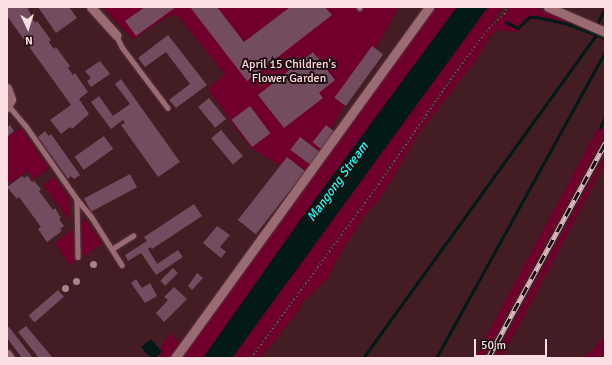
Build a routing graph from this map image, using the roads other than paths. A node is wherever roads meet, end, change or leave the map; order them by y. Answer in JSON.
{"nodes":[{"id":1,"x":91,"y":7,"type":"edge"},
{"id":2,"x":429,"y":7,"type":"edge"},
{"id":3,"x":548,"y":7,"type":"edge"},
{"id":4,"x":605,"y":32,"type":"edge"},
{"id":5,"x":116,"y":35,"type":"joint"},
{"id":6,"x":7,"y":88,"type":"edge"},
{"id":7,"x":8,"y":106,"type":"edge"},
{"id":8,"x":168,"y":108,"type":"dead end"},
{"id":9,"x":77,"y":199,"type":"junction"},
{"id":10,"x":133,"y":236,"type":"dead end"},
{"id":11,"x":112,"y":249,"type":"junction"},
{"id":12,"x":78,"y":257,"type":"dead end"},
{"id":13,"x":122,"y":265,"type":"dead end"},
{"id":14,"x":7,"y":354,"type":"edge"},
{"id":15,"x":10,"y":358,"type":"edge"},
{"id":16,"x":175,"y":358,"type":"edge"}],
"edges":[{"from":1,"to":5,"type":"street"},
{"from":2,"to":16,"type":"street"},
{"from":3,"to":4,"type":"street"},
{"from":5,"to":8,"type":"lane"},
{"from":6,"to":7,"type":"street"},
{"from":7,"to":9,"type":"lane"},
{"from":9,"to":11,"type":"lane"},
{"from":9,"to":12,"type":"lane"},
{"from":10,"to":11,"type":"lane"},
{"from":11,"to":13,"type":"lane"},
{"from":14,"to":15,"type":"street"}]}
